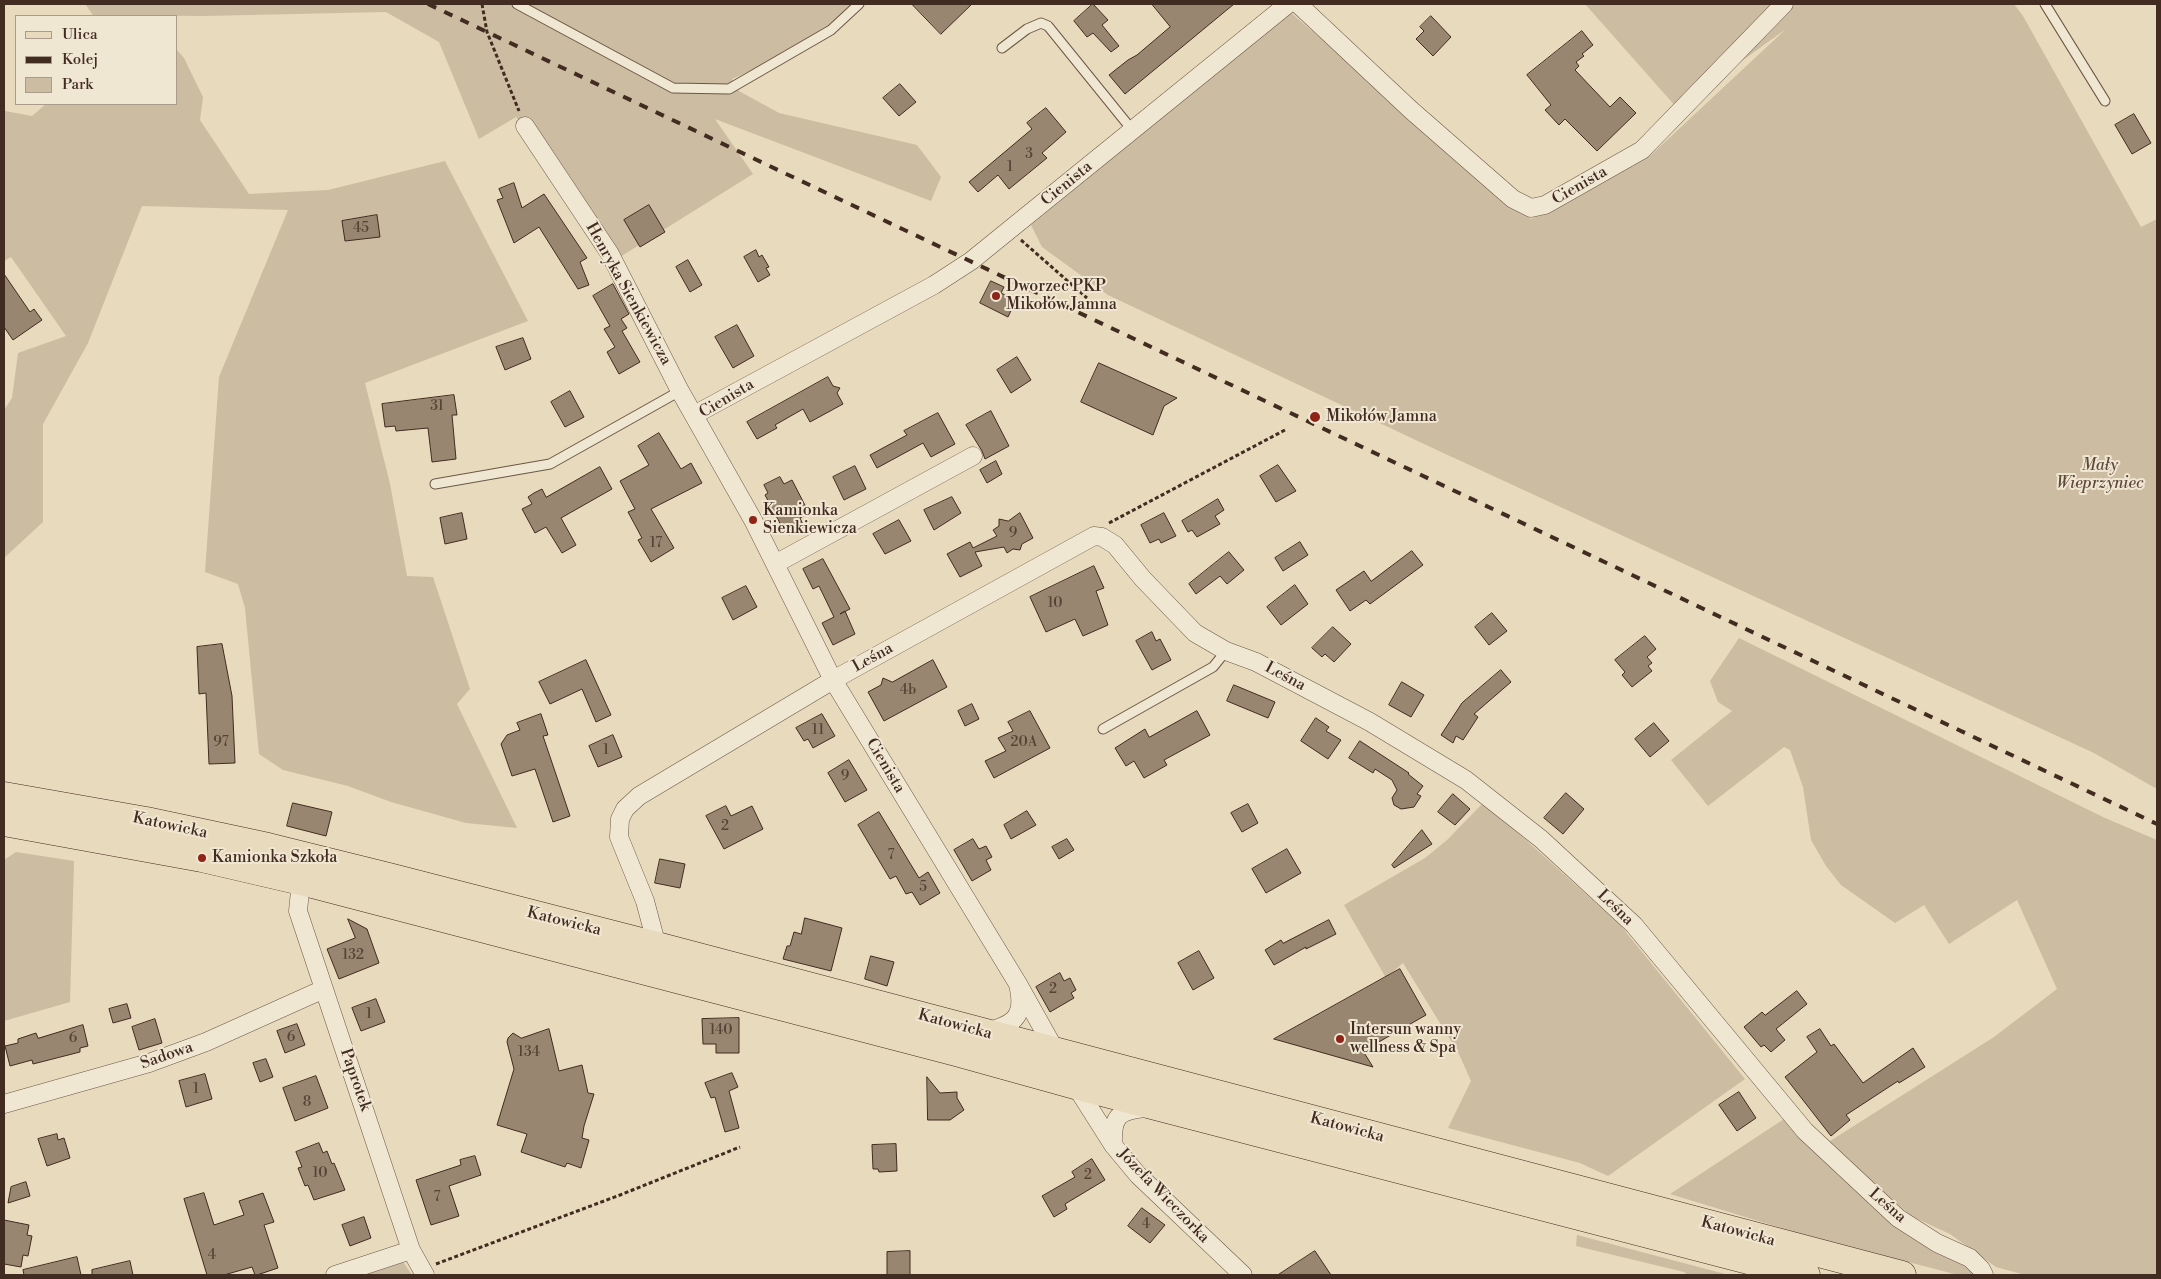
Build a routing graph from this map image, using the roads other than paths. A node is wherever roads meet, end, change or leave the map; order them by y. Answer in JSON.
{"nodes":[{"id":1,"x":518,"y":4,"type":"edge"},
{"id":2,"x":859,"y":4,"type":"edge"},
{"id":3,"x":1288,"y":4,"type":"edge"},
{"id":4,"x":1298,"y":4,"type":"edge"},
{"id":5,"x":1784,"y":4,"type":"edge"},
{"id":6,"x":2046,"y":4,"type":"edge"},
{"id":7,"x":1002,"y":48,"type":"dead end"},
{"id":8,"x":2105,"y":101,"type":"dead end"},
{"id":9,"x":525,"y":126,"type":"road end"},
{"id":10,"x":1132,"y":130,"type":"junction"},
{"id":11,"x":680,"y":391,"type":"junction"},
{"id":12,"x":694,"y":415,"type":"junction"},
{"id":13,"x":973,"y":456,"type":"dead end"},
{"id":14,"x":435,"y":484,"type":"dead end"},
{"id":15,"x":775,"y":564,"type":"junction"},
{"id":16,"x":1226,"y":651,"type":"junction"},
{"id":17,"x":833,"y":680,"type":"junction"},
{"id":18,"x":1103,"y":728,"type":"dead end"},
{"id":19,"x":4,"y":796,"type":"edge"},
{"id":20,"x":4,"y":822,"type":"edge"},
{"id":21,"x":301,"y":881,"type":"junction"},
{"id":22,"x":657,"y":946,"type":"junction"},
{"id":23,"x":1018,"y":984,"type":"junction"},
{"id":24,"x":324,"y":989,"type":"junction"},
{"id":25,"x":982,"y":1033,"type":"junction"},
{"id":26,"x":1056,"y":1052,"type":"junction"},
{"id":27,"x":1074,"y":1086,"type":"junction"},
{"id":28,"x":4,"y":1104,"type":"edge"},
{"id":29,"x":1161,"y":1107,"type":"junction"},
{"id":30,"x":1113,"y":1145,"type":"junction"},
{"id":31,"x":411,"y":1250,"type":"junction"},
{"id":32,"x":423,"y":1272,"type":"edge"},
{"id":33,"x":335,"y":1275,"type":"edge"},
{"id":34,"x":1243,"y":1275,"type":"edge"},
{"id":35,"x":1806,"y":1275,"type":"edge"},
{"id":36,"x":1902,"y":1275,"type":"edge"},
{"id":37,"x":1984,"y":1275,"type":"edge"}],
"edges":[{"from":1,"to":2,"type":"lane"},
{"from":3,"to":10,"type":"street","name":"Cienista"},
{"from":4,"to":5,"type":"street","name":"Cienista"},
{"from":6,"to":8,"type":"lane"},
{"from":7,"to":10,"type":"lane"},
{"from":9,"to":11,"type":"street","name":"Henryka Sienkiewicza"},
{"from":10,"to":12,"type":"street","name":"Cienista"},
{"from":11,"to":12,"type":"street","name":"Henryka Sienkiewicza"},
{"from":11,"to":14,"type":"lane"},
{"from":12,"to":15,"type":"street","name":"Cienista"},
{"from":13,"to":15,"type":"street"},
{"from":15,"to":17,"type":"street","name":"Cienista"},
{"from":16,"to":17,"type":"street","name":"Leśna"},
{"from":16,"to":18,"type":"lane"},
{"from":16,"to":37,"type":"street","name":"Leśna"},
{"from":17,"to":22,"type":"street","name":"Leśna"},
{"from":17,"to":23,"type":"street","name":"Cienista"},
{"from":19,"to":22,"type":"main road","name":"Katowicka"},
{"from":20,"to":21,"type":"main road","name":"Katowicka"},
{"from":21,"to":24,"type":"street","name":"Paprotek"},
{"from":21,"to":27,"type":"main road","name":"Katowicka"},
{"from":22,"to":25,"type":"main road","name":"Katowicka"},
{"from":23,"to":25,"type":"street"},
{"from":23,"to":26,"type":"street"},
{"from":24,"to":28,"type":"street","name":"Sadowa"},
{"from":24,"to":31,"type":"street","name":"Paprotek"},
{"from":25,"to":26,"type":"main road","name":"Katowicka"},
{"from":26,"to":36,"type":"main road","name":"Katowicka"},
{"from":27,"to":29,"type":"main road","name":"Katowicka"},
{"from":27,"to":30,"type":"street","name":"Józefa Wieczorka"},
{"from":29,"to":30,"type":"street"},
{"from":29,"to":35,"type":"main road","name":"Katowicka"},
{"from":30,"to":34,"type":"street","name":"Józefa Wieczorka"},
{"from":31,"to":32,"type":"street","name":"Paprotek"},
{"from":31,"to":33,"type":"street"}]}
